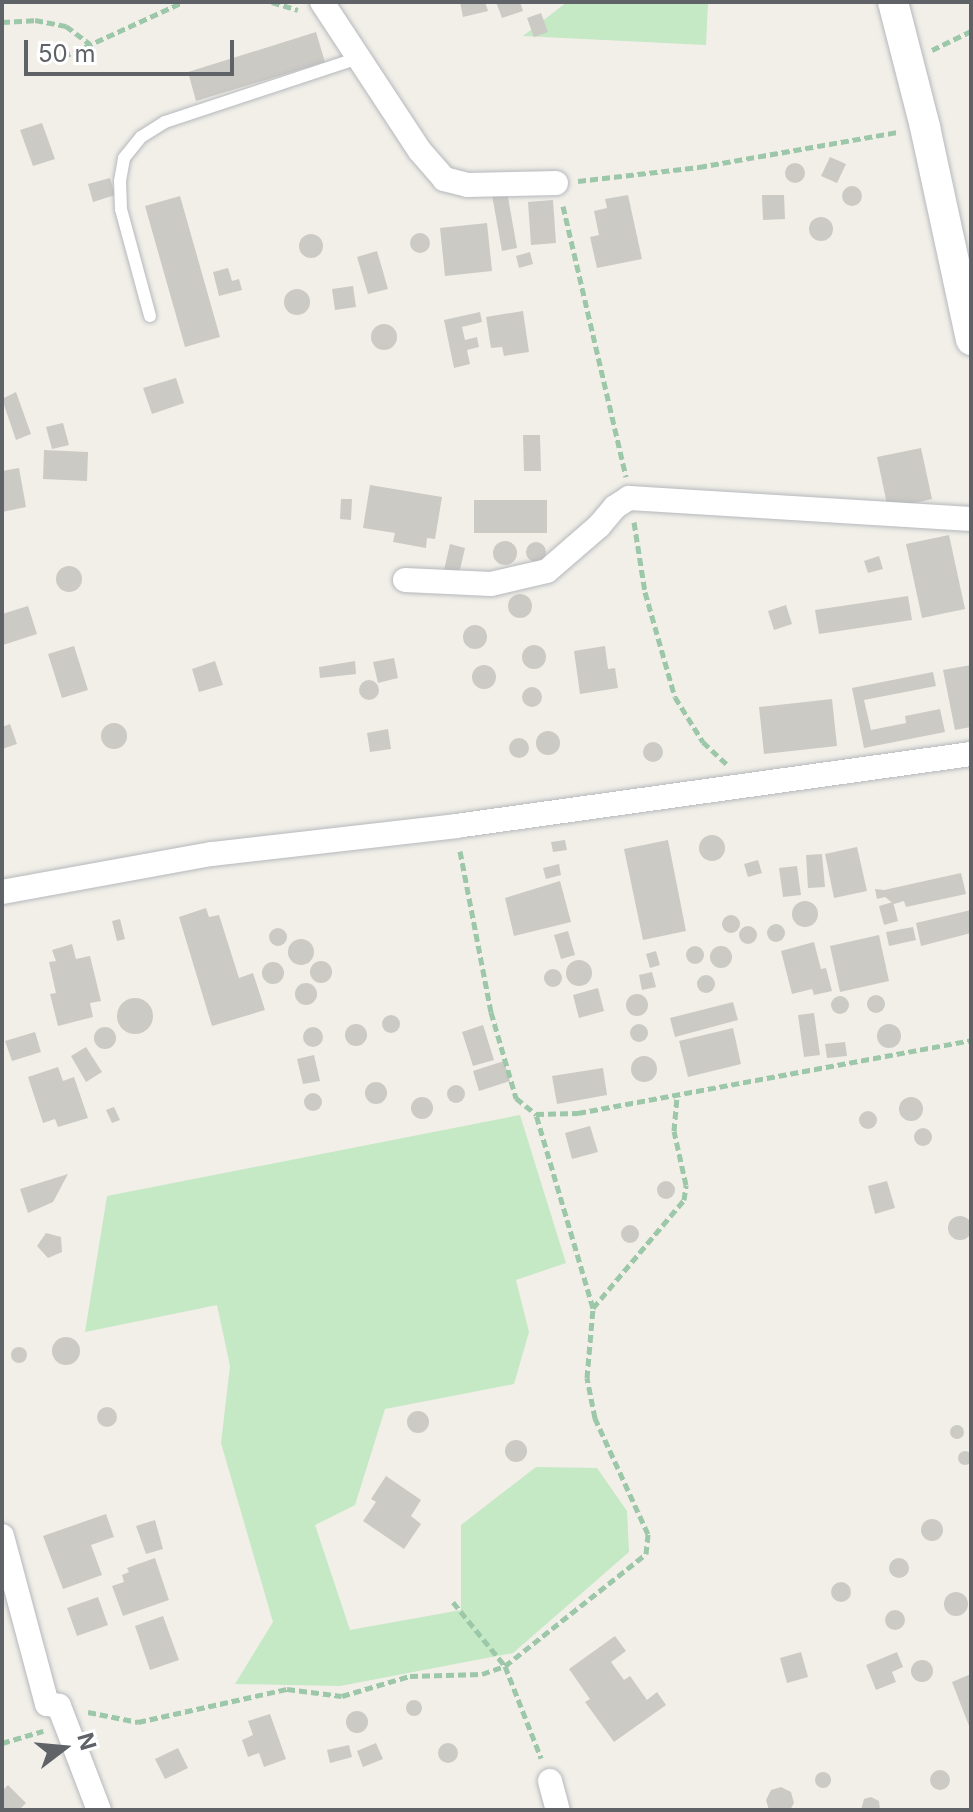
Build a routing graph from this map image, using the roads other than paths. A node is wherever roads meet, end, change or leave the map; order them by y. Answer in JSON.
{"nodes":[{"id":1,"x":322,"y":2,"type":"edge"},
{"id":2,"x":893,"y":2,"type":"edge"},
{"id":3,"x":359,"y":58,"type":"junction"},
{"id":4,"x":556,"y":183,"type":"road end"},
{"id":5,"x":150,"y":316,"type":"dead end"},
{"id":6,"x":971,"y":340,"type":"edge"},
{"id":7,"x":971,"y":519,"type":"edge"},
{"id":8,"x":405,"y":580,"type":"dead end"},
{"id":9,"x":971,"y":754,"type":"edge"},
{"id":10,"x":2,"y":892,"type":"edge"},
{"id":11,"x":2,"y":1536,"type":"edge"},
{"id":12,"x":550,"y":1781,"type":"road end"},
{"id":13,"x":99,"y":1810,"type":"edge"},
{"id":14,"x":558,"y":1810,"type":"edge"}],
"edges":[{"from":1,"to":3,"type":"street"},
{"from":2,"to":6,"type":"street"},
{"from":3,"to":4,"type":"street"},
{"from":3,"to":5,"type":"lane"},
{"from":7,"to":8,"type":"street"},
{"from":9,"to":10,"type":"street"},
{"from":11,"to":13,"type":"street"},
{"from":12,"to":14,"type":"street"}]}
